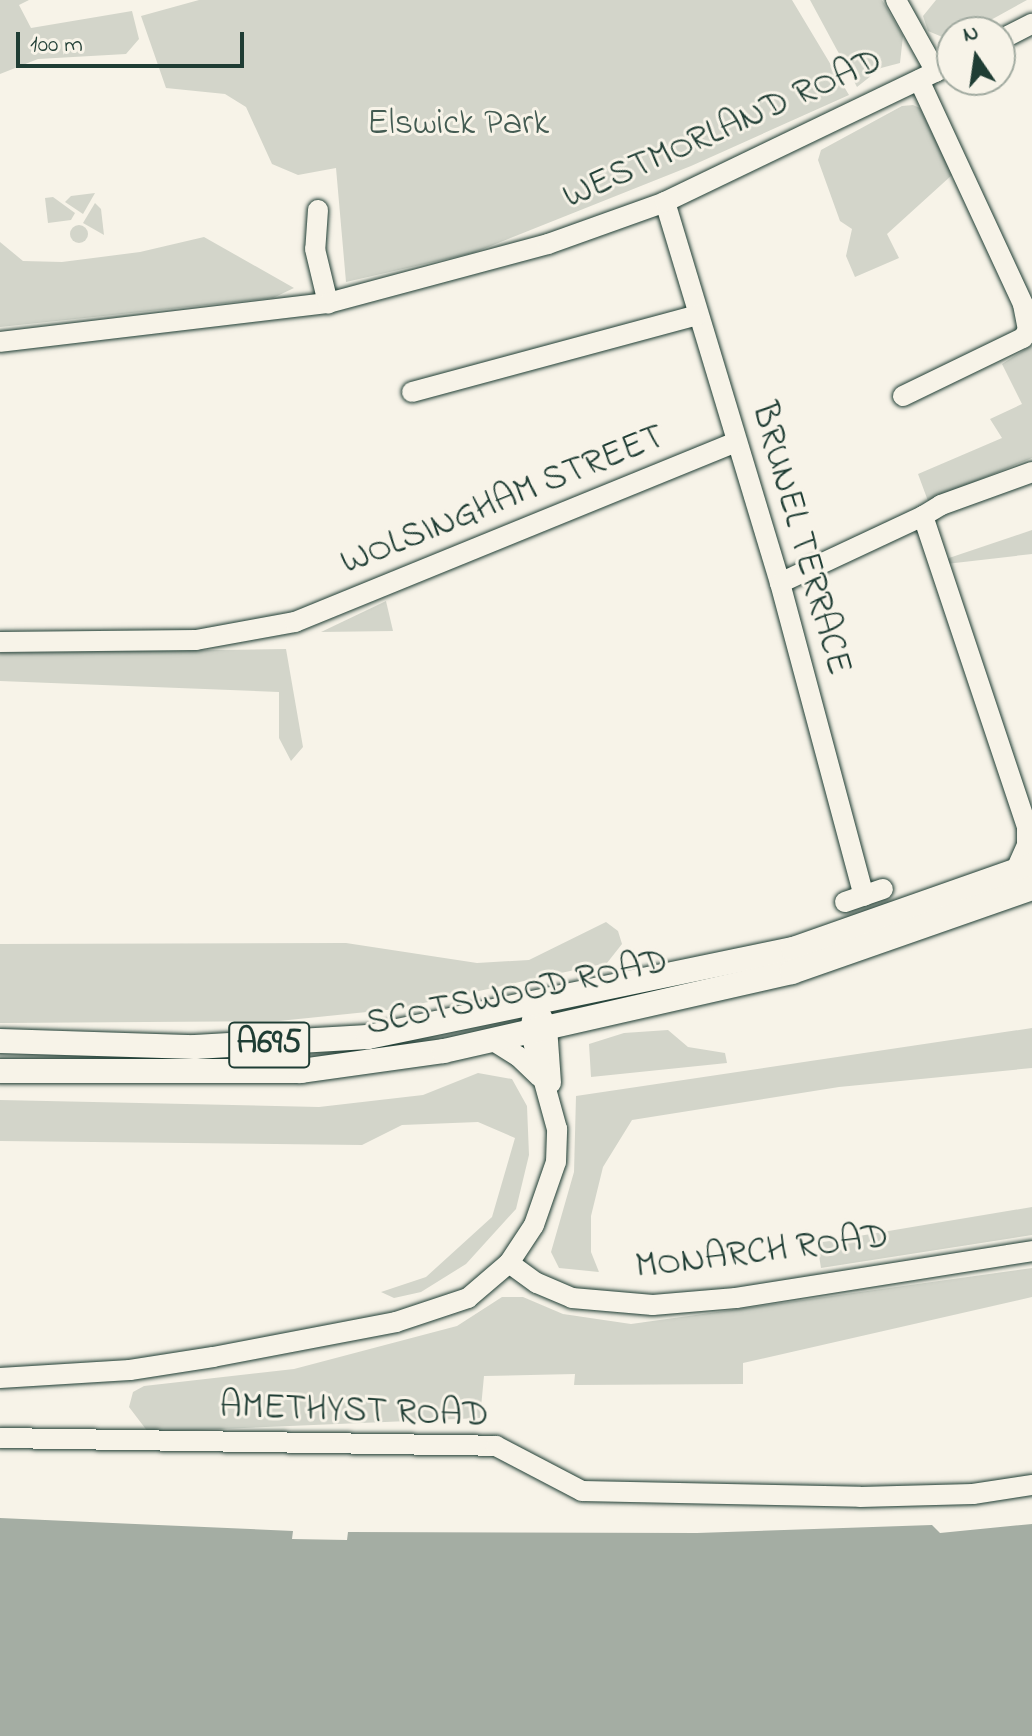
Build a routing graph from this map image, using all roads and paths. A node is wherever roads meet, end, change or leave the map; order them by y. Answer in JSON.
{"nodes":[{"id":1,"x":904,"y":3,"type":"edge"},
{"id":2,"x":936,"y":72,"type":"edge"},
{"id":3,"x":945,"y":96,"type":"edge"},
{"id":4,"x":665,"y":202,"type":"junction"},
{"id":5,"x":318,"y":210,"type":"dead end"},
{"id":6,"x":328,"y":303,"type":"junction"},
{"id":7,"x":698,"y":315,"type":"junction"},
{"id":8,"x":0,"y":342,"type":"edge"},
{"id":9,"x":412,"y":392,"type":"dead end"},
{"id":10,"x":903,"y":396,"type":"dead end"},
{"id":11,"x":737,"y":442,"type":"junction"},
{"id":12,"x":1032,"y":472,"type":"edge"},
{"id":13,"x":923,"y":516,"type":"junction"},
{"id":14,"x":780,"y":583,"type":"junction"},
{"id":15,"x":0,"y":642,"type":"edge"},
{"id":16,"x":1030,"y":830,"type":"edge"},
{"id":17,"x":1026,"y":875,"type":"edge"},
{"id":18,"x":864,"y":896,"type":"dead end"},
{"id":19,"x":535,"y":1003,"type":"junction"},
{"id":20,"x":539,"y":1029,"type":"junction"},
{"id":21,"x":492,"y":1040,"type":"junction"},
{"id":22,"x":0,"y":1041,"type":"edge"},
{"id":23,"x":0,"y":1071,"type":"edge"},
{"id":24,"x":548,"y":1091,"type":"junction"},
{"id":25,"x":1032,"y":1251,"type":"edge"},
{"id":26,"x":509,"y":1263,"type":"junction"},
{"id":27,"x":0,"y":1378,"type":"edge"},
{"id":28,"x":0,"y":1438,"type":"edge"},
{"id":29,"x":1032,"y":1485,"type":"edge"}],
"edges":[{"from":1,"to":2,"type":"street"},
{"from":2,"to":4,"type":"street","name":"WESTMORLAND ROAD"},
{"from":3,"to":10,"type":"street"},
{"from":4,"to":6,"type":"street","name":"WESTMORLAND ROAD"},
{"from":4,"to":7,"type":"street","name":"BRUNEL TERRACE"},
{"from":5,"to":6,"type":"street"},
{"from":6,"to":8,"type":"street","name":"WESTMORLAND ROAD"},
{"from":7,"to":9,"type":"street"},
{"from":7,"to":11,"type":"street","name":"BRUNEL TERRACE"},
{"from":11,"to":14,"type":"street","name":"BRUNEL TERRACE"},
{"from":11,"to":15,"type":"street","name":"WOLSINGHAM STREET"},
{"from":12,"to":13,"type":"street"},
{"from":13,"to":14,"type":"street"},
{"from":13,"to":16,"type":"street"},
{"from":14,"to":18,"type":"street","name":"BRUNEL TERRACE"},
{"from":16,"to":17,"type":"street"},
{"from":17,"to":19,"type":"main road","name":"SCOTSWOOD ROAD","number":"A695"},
{"from":17,"to":20,"type":"main road","name":"SCOTSWOOD ROAD","number":"A695"},
{"from":19,"to":20,"type":"street"},
{"from":19,"to":22,"type":"main road","name":"SCOTSWOOD ROAD","number":"A695"},
{"from":20,"to":21,"type":"main road","name":"SCOTSWOOD ROAD","number":"A695"},
{"from":20,"to":24,"type":"street"},
{"from":21,"to":23,"type":"main road","name":"SCOTSWOOD ROAD","number":"A695"},
{"from":21,"to":24,"type":"street"},
{"from":24,"to":26,"type":"street"},
{"from":25,"to":26,"type":"street","name":"MONARCH ROAD"},
{"from":26,"to":27,"type":"street"},
{"from":28,"to":29,"type":"street","name":"AMETHYST ROAD"}]}
